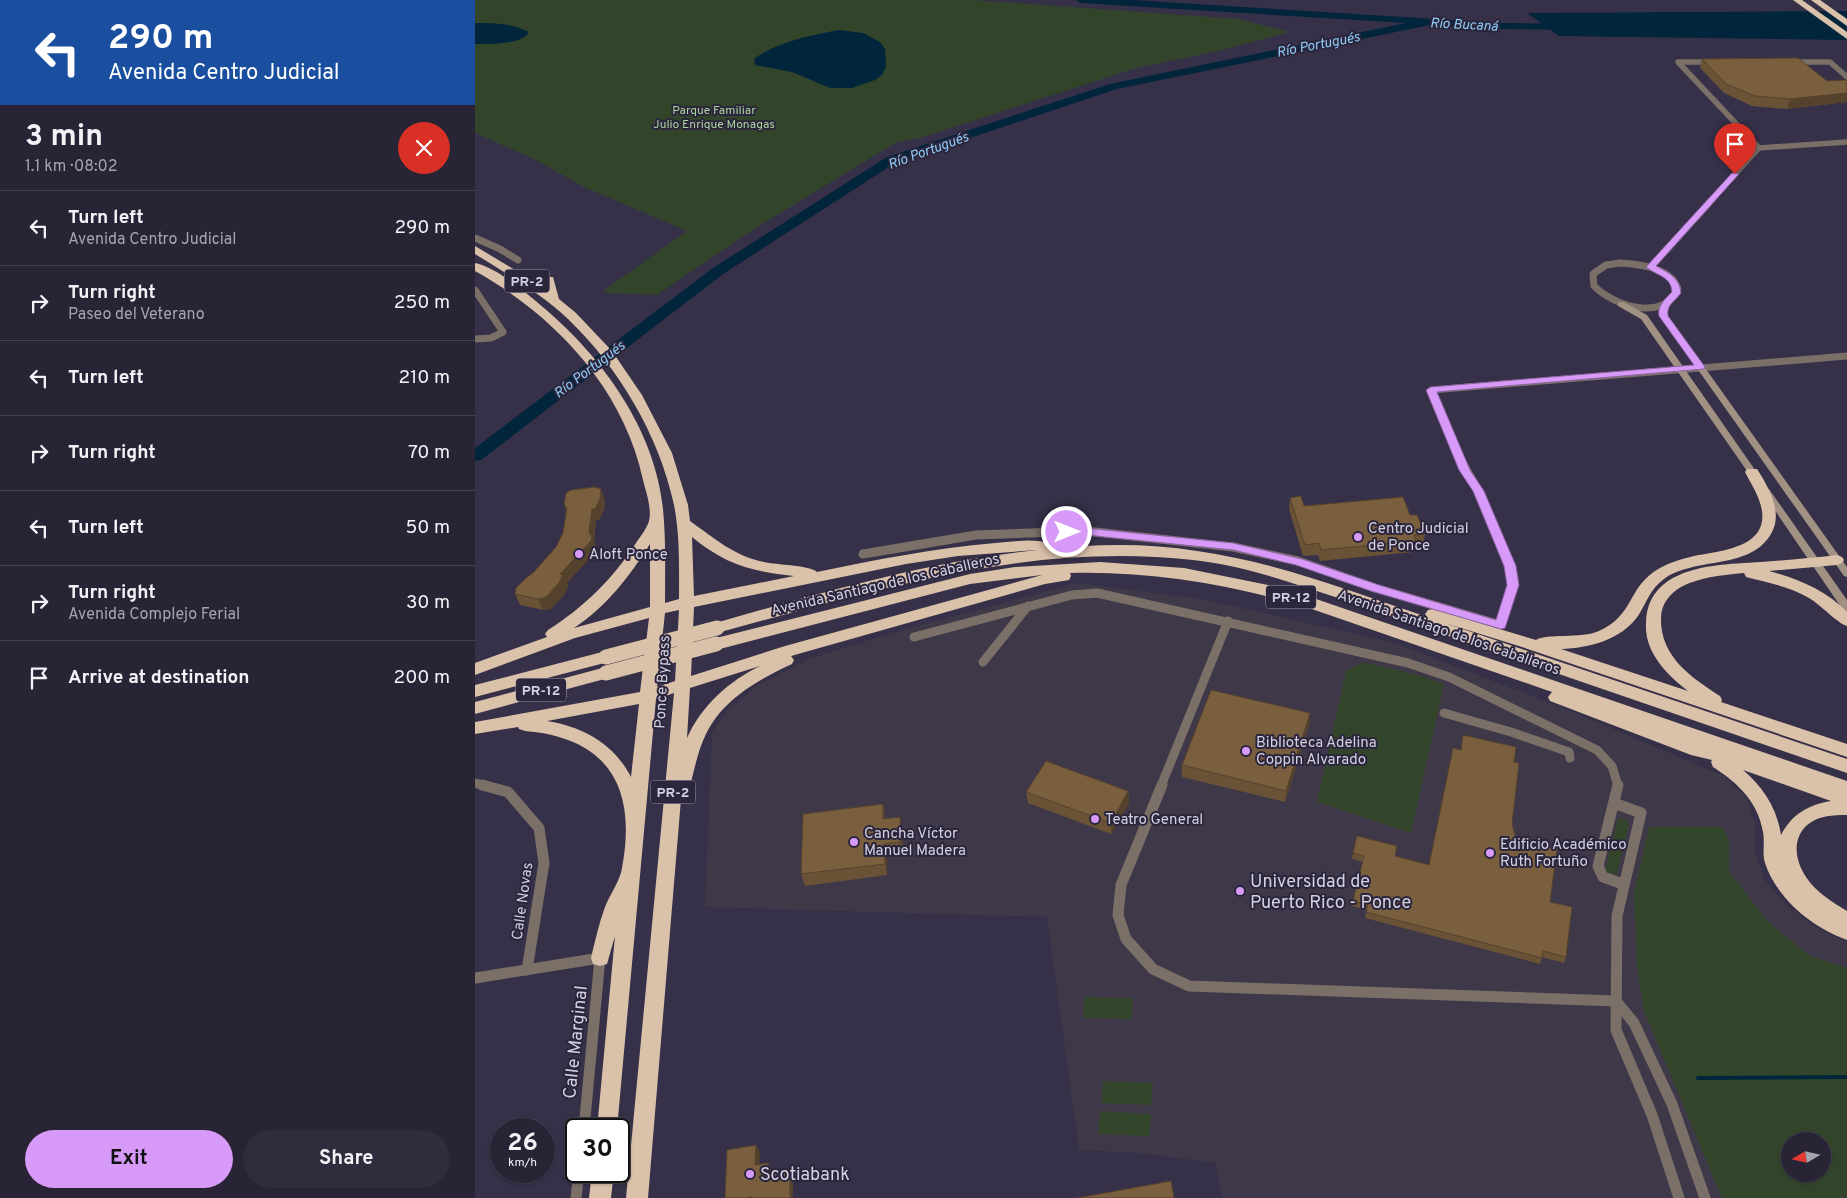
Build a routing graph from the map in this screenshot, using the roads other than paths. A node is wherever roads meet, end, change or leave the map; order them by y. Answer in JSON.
{"nodes":[{"id":1,"x":1797,"y":0,"type":"edge"},
{"id":2,"x":1815,"y":0,"type":"edge"},
{"id":3,"x":1847,"y":23,"type":"edge"},
{"id":4,"x":1847,"y":36,"type":"edge"},
{"id":5,"x":1721,"y":62,"type":"edge"},
{"id":6,"x":1785,"y":62,"type":"edge"},
{"id":7,"x":1847,"y":77,"type":"edge"},
{"id":8,"x":1847,"y":142,"type":"edge"},
{"id":9,"x":1759,"y":148,"type":"junction"},
{"id":10,"x":475,"y":238,"type":"edge"},
{"id":11,"x":475,"y":250,"type":"edge"},
{"id":12,"x":517,"y":260,"type":"dead end"},
{"id":13,"x":475,"y":266,"type":"edge"},
{"id":14,"x":1651,"y":267,"type":"junction"},
{"id":15,"x":549,"y":279,"type":"dead end"},
{"id":16,"x":475,"y":290,"type":"edge"},
{"id":17,"x":553,"y":301,"type":"junction"},
{"id":18,"x":1667,"y":303,"type":"junction"},
{"id":19,"x":1621,"y":304,"type":"junction"},
{"id":20,"x":475,"y":339,"type":"edge"},
{"id":21,"x":1847,"y":356,"type":"edge"},
{"id":22,"x":1700,"y":367,"type":"junction"},
{"id":23,"x":1680,"y":368,"type":"junction"},
{"id":24,"x":1752,"y":472,"type":"junction"},
{"id":25,"x":657,"y":520,"type":"junction"},
{"id":26,"x":683,"y":523,"type":"junction"},
{"id":27,"x":1083,"y":551,"type":"junction"},
{"id":28,"x":863,"y":554,"type":"dead end"},
{"id":29,"x":1837,"y":560,"type":"junction"},
{"id":30,"x":1816,"y":562,"type":"junction"},
{"id":31,"x":1150,"y":568,"type":"junction"},
{"id":32,"x":1732,"y":570,"type":"junction"},
{"id":33,"x":827,"y":574,"type":"junction"},
{"id":34,"x":1847,"y":574,"type":"edge"},
{"id":35,"x":1371,"y":603,"type":"junction"},
{"id":36,"x":687,"y":604,"type":"junction"},
{"id":37,"x":1028,"y":606,"type":"junction"},
{"id":38,"x":1847,"y":608,"type":"edge"},
{"id":39,"x":659,"y":610,"type":"junction"},
{"id":40,"x":1228,"y":621,"type":"junction"},
{"id":41,"x":1847,"y":621,"type":"edge"},
{"id":42,"x":850,"y":633,"type":"junction"},
{"id":43,"x":914,"y":637,"type":"dead end"},
{"id":44,"x":1527,"y":643,"type":"junction"},
{"id":45,"x":512,"y":655,"type":"junction"},
{"id":46,"x":983,"y":662,"type":"dead end"},
{"id":47,"x":606,"y":665,"type":"junction"},
{"id":48,"x":1499,"y":667,"type":"junction"},
{"id":49,"x":475,"y":669,"type":"edge"},
{"id":50,"x":682,"y":684,"type":"junction"},
{"id":51,"x":475,"y":691,"type":"edge"},
{"id":52,"x":648,"y":695,"type":"junction"},
{"id":53,"x":475,"y":708,"type":"edge"},
{"id":54,"x":1444,"y":713,"type":"dead end"},
{"id":55,"x":1736,"y":714,"type":"junction"},
{"id":56,"x":506,"y":723,"type":"junction"},
{"id":57,"x":475,"y":728,"type":"edge"},
{"id":58,"x":1571,"y":738,"type":"junction"},
{"id":59,"x":1697,"y":750,"type":"junction"},
{"id":60,"x":1847,"y":751,"type":"edge"},
{"id":61,"x":1847,"y":766,"type":"edge"},
{"id":62,"x":475,"y":783,"type":"edge"},
{"id":63,"x":1847,"y":788,"type":"edge"},
{"id":64,"x":1847,"y":800,"type":"edge"},
{"id":65,"x":1613,"y":803,"type":"junction"},
{"id":66,"x":1847,"y":808,"type":"edge"},
{"id":67,"x":669,"y":820,"type":"junction"},
{"id":68,"x":637,"y":821,"type":"junction"},
{"id":69,"x":633,"y":868,"type":"junction"},
{"id":70,"x":1623,"y":884,"type":"junction"},
{"id":71,"x":1847,"y":920,"type":"edge"},
{"id":72,"x":1847,"y":932,"type":"edge"},
{"id":73,"x":600,"y":958,"type":"junction"},
{"id":74,"x":527,"y":970,"type":"junction"},
{"id":75,"x":475,"y":978,"type":"edge"},
{"id":76,"x":1616,"y":1001,"type":"junction"},
{"id":77,"x":585,"y":1118,"type":"edge"},
{"id":78,"x":608,"y":1118,"type":"edge"},
{"id":79,"x":578,"y":1183,"type":"edge"},
{"id":80,"x":602,"y":1183,"type":"edge"},
{"id":81,"x":576,"y":1198,"type":"edge"},
{"id":82,"x":600,"y":1198,"type":"edge"},
{"id":83,"x":637,"y":1198,"type":"edge"},
{"id":84,"x":1679,"y":1198,"type":"edge"},
{"id":85,"x":1705,"y":1198,"type":"edge"}],
"edges":[{"from":1,"to":4,"type":"highway"},
{"from":2,"to":3,"type":"highway"},
{"from":5,"to":9,"type":"street"},
{"from":6,"to":7,"type":"street"},
{"from":8,"to":9,"type":"street"},
{"from":9,"to":14,"type":"street"},
{"from":10,"to":12,"type":"street"},
{"from":11,"to":17,"type":"highway","name":"Ponce Bypass","number":"PR-2"},
{"from":13,"to":25,"type":"highway","name":"Ponce Bypass","number":"PR-2"},
{"from":14,"to":18,"type":"street"},
{"from":14,"to":19,"type":"street"},
{"from":15,"to":17,"type":"highway"},
{"from":16,"to":20,"type":"street"},
{"from":17,"to":26,"type":"highway","name":"Ponce Bypass","number":"PR-2"},
{"from":18,"to":19,"type":"street"},
{"from":18,"to":22,"type":"street"},
{"from":19,"to":23,"type":"street"},
{"from":21,"to":22,"type":"street"},
{"from":22,"to":23,"type":"street"},
{"from":22,"to":29,"type":"street"},
{"from":23,"to":24,"type":"street"},
{"from":23,"to":28,"type":"street"},
{"from":24,"to":30,"type":"street"},
{"from":24,"to":44,"type":"highway"},
{"from":25,"to":39,"type":"highway","name":"Ponce Bypass","number":"PR-2"},
{"from":25,"to":45,"type":"highway"},
{"from":26,"to":33,"type":"highway"},
{"from":26,"to":36,"type":"highway","name":"Ponce Bypass","number":"PR-2"},
{"from":27,"to":33,"type":"highway"},
{"from":27,"to":35,"type":"highway","name":"Avenida Santiago de los Caballeros","number":"PR-12"},
{"from":27,"to":47,"type":"highway","name":"Avenida Santiago de los Caballeros","number":"PR-12","bridge":true},
{"from":29,"to":30,"type":"highway"},
{"from":29,"to":34,"type":"street"},
{"from":30,"to":32,"type":"highway"},
{"from":30,"to":38,"type":"street"},
{"from":31,"to":42,"type":"highway"},
{"from":31,"to":47,"type":"highway","name":"Avenida Santiago de los Caballeros","number":"PR-12","bridge":true},
{"from":31,"to":48,"type":"highway","name":"Avenida Santiago de los Caballeros","number":"PR-12"},
{"from":32,"to":41,"type":"highway"},
{"from":32,"to":55,"type":"highway"},
{"from":33,"to":36,"type":"highway"},
{"from":35,"to":44,"type":"highway"},
{"from":35,"to":61,"type":"highway","name":"Avenida Santiago de los Caballeros","number":"PR-12"},
{"from":36,"to":39,"type":"highway"},
{"from":36,"to":50,"type":"highway","name":"Ponce Bypass","number":"PR-2"},
{"from":37,"to":40,"type":"street"},
{"from":37,"to":43,"type":"street"},
{"from":37,"to":46,"type":"street"},
{"from":39,"to":45,"type":"highway"},
{"from":39,"to":52,"type":"highway","name":"Ponce Bypass","number":"PR-2"},
{"from":40,"to":58,"type":"street"},
{"from":40,"to":76,"type":"street"},
{"from":42,"to":50,"type":"highway"},
{"from":42,"to":67,"type":"highway"},
{"from":44,"to":55,"type":"highway"},
{"from":45,"to":49,"type":"highway"},
{"from":47,"to":51,"type":"highway","name":"Avenida Santiago de los Caballeros","number":"PR-12"},
{"from":47,"to":53,"type":"highway","name":"Avenida Santiago de los Caballeros","number":"PR-12"},
{"from":48,"to":59,"type":"highway"},
{"from":48,"to":63,"type":"highway","name":"Avenida Santiago de los Caballeros","number":"PR-12"},
{"from":50,"to":52,"type":"highway"},
{"from":50,"to":67,"type":"highway","name":"Ponce Bypass","number":"PR-2"},
{"from":52,"to":56,"type":"highway"},
{"from":52,"to":68,"type":"highway","name":"Ponce Bypass","number":"PR-2"},
{"from":54,"to":58,"type":"street"},
{"from":55,"to":60,"type":"highway"},
{"from":56,"to":57,"type":"highway"},
{"from":56,"to":68,"type":"highway"},
{"from":58,"to":65,"type":"street"},
{"from":59,"to":64,"type":"highway"},
{"from":59,"to":72,"type":"highway"},
{"from":62,"to":74,"type":"street","name":"Calle Novas"},
{"from":65,"to":70,"type":"street"},
{"from":65,"to":70,"type":"street"},
{"from":66,"to":71,"type":"highway"},
{"from":67,"to":83,"type":"highway","name":"Ponce Bypass","number":"PR-2"},
{"from":68,"to":69,"type":"highway","name":"Ponce Bypass","number":"PR-2"},
{"from":69,"to":73,"type":"highway"},
{"from":69,"to":78,"type":"highway","name":"Ponce Bypass","number":"PR-2"},
{"from":70,"to":76,"type":"street"},
{"from":73,"to":74,"type":"street"},
{"from":73,"to":77,"type":"street","name":"Calle Marginal"},
{"from":74,"to":75,"type":"street"},
{"from":76,"to":84,"type":"street"},
{"from":76,"to":85,"type":"street"},
{"from":79,"to":81,"type":"street"},
{"from":80,"to":82,"type":"highway"}]}
